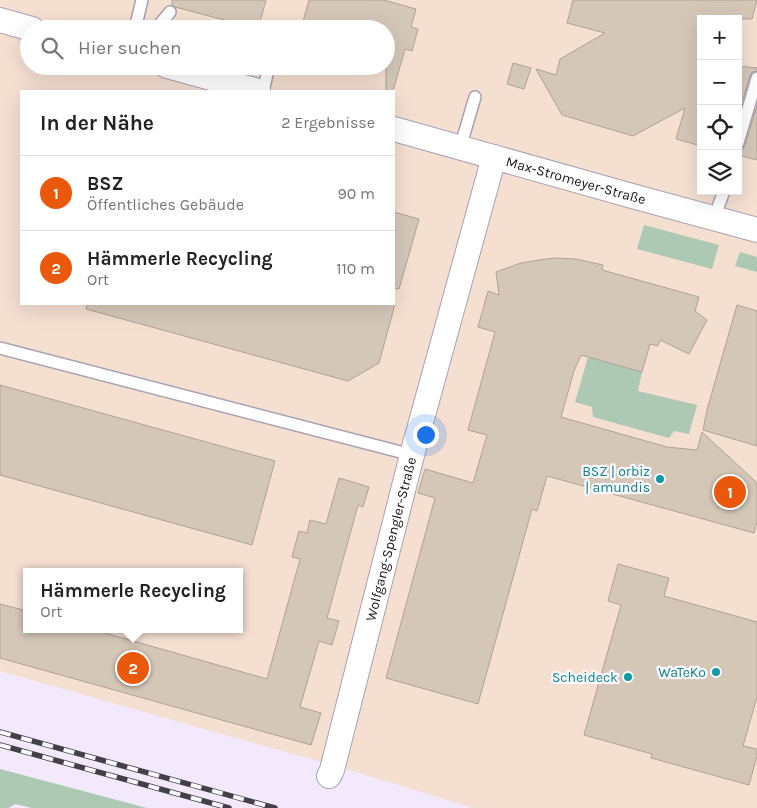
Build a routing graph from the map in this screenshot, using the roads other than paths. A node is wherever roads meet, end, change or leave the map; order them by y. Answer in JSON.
{"nodes":[{"id":1,"x":142,"y":0,"type":"edge"},
{"id":2,"x":170,"y":12,"type":"dead end"},
{"id":3,"x":0,"y":20,"type":"edge"},
{"id":4,"x":137,"y":20,"type":"edge"},
{"id":5,"x":163,"y":20,"type":"edge"},
{"id":6,"x":20,"y":26,"type":"edge"},
{"id":7,"x":200,"y":75,"type":"edge"},
{"id":8,"x":266,"y":75,"type":"edge"},
{"id":9,"x":757,"y":78,"type":"edge"},
{"id":10,"x":254,"y":90,"type":"edge"},
{"id":11,"x":262,"y":90,"type":"edge"},
{"id":12,"x":475,"y":97,"type":"dead end"},
{"id":13,"x":395,"y":129,"type":"edge"},
{"id":14,"x":742,"y":129,"type":"edge"},
{"id":15,"x":460,"y":148,"type":"junction"},
{"id":16,"x":494,"y":157,"type":"junction"},
{"id":17,"x":723,"y":195,"type":"edge"},
{"id":18,"x":714,"y":218,"type":"junction"},
{"id":19,"x":757,"y":230,"type":"edge"},
{"id":20,"x":0,"y":348,"type":"edge"},
{"id":21,"x":412,"y":455,"type":"junction"},
{"id":22,"x":329,"y":776,"type":"dead end"}],
"edges":[{"from":1,"to":4,"type":"lane"},
{"from":2,"to":5,"type":"lane"},
{"from":3,"to":6,"type":"street"},
{"from":7,"to":10,"type":"street"},
{"from":8,"to":11,"type":"lane"},
{"from":9,"to":14,"type":"lane"},
{"from":12,"to":15,"type":"lane"},
{"from":13,"to":15,"type":"street","name":"Max-Stromeyer-Straße"},
{"from":15,"to":16,"type":"street","name":"Max-Stromeyer-Straße"},
{"from":16,"to":18,"type":"street","name":"Max-Stromeyer-Straße"},
{"from":16,"to":21,"type":"street","name":"Wolfgang-Spengler-Straße"},
{"from":17,"to":18,"type":"lane"},
{"from":18,"to":19,"type":"street","name":"Max-Stromeyer-Straße"},
{"from":20,"to":21,"type":"lane"},
{"from":21,"to":22,"type":"street","name":"Wolfgang-Spengler-Straße"}]}
